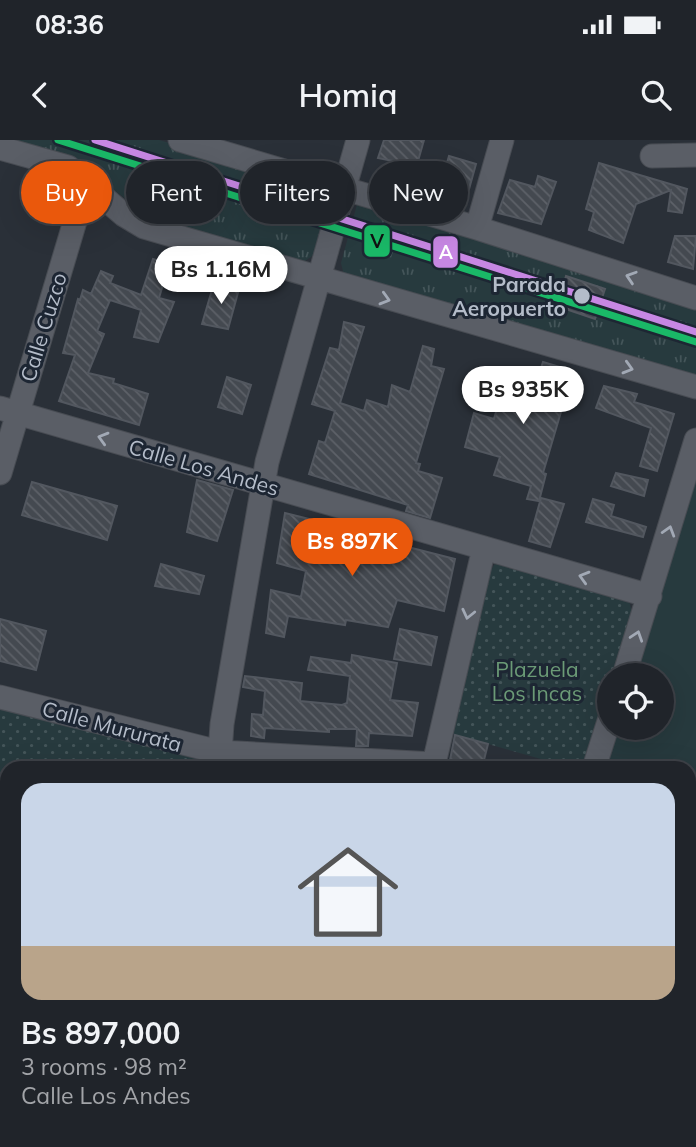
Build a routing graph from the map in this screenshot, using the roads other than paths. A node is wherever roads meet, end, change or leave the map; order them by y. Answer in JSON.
{"nodes":[{"id":1,"x":180,"y":140,"type":"edge"},
{"id":2,"x":358,"y":140,"type":"edge"},
{"id":3,"x":502,"y":140,"type":"edge"},
{"id":4,"x":0,"y":148,"type":"edge"},
{"id":5,"x":696,"y":155,"type":"edge"},
{"id":6,"x":652,"y":156,"type":"dead end"},
{"id":7,"x":47,"y":161,"type":"edge"},
{"id":8,"x":252,"y":161,"type":"edge"},
{"id":9,"x":352,"y":161,"type":"edge"},
{"id":10,"x":355,"y":191,"type":"edge"},
{"id":11,"x":112,"y":204,"type":"edge"},
{"id":12,"x":72,"y":224,"type":"edge"},
{"id":13,"x":335,"y":224,"type":"edge"},
{"id":14,"x":478,"y":228,"type":"junction"},
{"id":15,"x":320,"y":280,"type":"junction"},
{"id":16,"x":696,"y":298,"type":"edge"},
{"id":17,"x":696,"y":387,"type":"edge"},
{"id":18,"x":9,"y":411,"type":"edge"},
{"id":19,"x":696,"y":440,"type":"edge"},
{"id":20,"x":0,"y":473,"type":"edge"},
{"id":21,"x":263,"y":484,"type":"junction"},
{"id":22,"x":484,"y":548,"type":"junction"},
{"id":23,"x":650,"y":596,"type":"junction"},
{"id":24,"x":628,"y":663,"type":"edge"},
{"id":25,"x":0,"y":697,"type":"edge"},
{"id":26,"x":603,"y":740,"type":"edge"},
{"id":27,"x":219,"y":760,"type":"edge"},
{"id":28,"x":255,"y":761,"type":"edge"},
{"id":29,"x":434,"y":761,"type":"edge"},
{"id":30,"x":596,"y":761,"type":"edge"}],
"edges":[{"from":1,"to":8,"type":"street"},
{"from":2,"to":9,"type":"street"},
{"from":3,"to":14,"type":"street"},
{"from":4,"to":7,"type":"street"},
{"from":5,"to":6,"type":"street"},
{"from":10,"to":14,"type":"street"},
{"from":11,"to":15,"type":"street"},
{"from":12,"to":18,"type":"street","name":"Calle Cuzco"},
{"from":13,"to":15,"type":"street"},
{"from":16,"to":14,"type":"street","one_way":true},
{"from":15,"to":17,"type":"street","one_way":true},
{"from":15,"to":21,"type":"street"},
{"from":18,"to":20,"type":"street","name":"Calle Cuzco"},
{"from":21,"to":18,"type":"street","name":"Calle Los Andes","one_way":true},
{"from":23,"to":19,"type":"street","one_way":true},
{"from":21,"to":22,"type":"street","name":"Calle Los Andes"},
{"from":21,"to":27,"type":"street"},
{"from":23,"to":22,"type":"street","name":"Calle Los Andes","one_way":true},
{"from":22,"to":29,"type":"street","one_way":true},
{"from":24,"to":23,"type":"street","one_way":true},
{"from":25,"to":27,"type":"street","name":"Calle Mururata"},
{"from":26,"to":30,"type":"street"},
{"from":27,"to":28,"type":"street","name":"Calle Mururata"}]}
